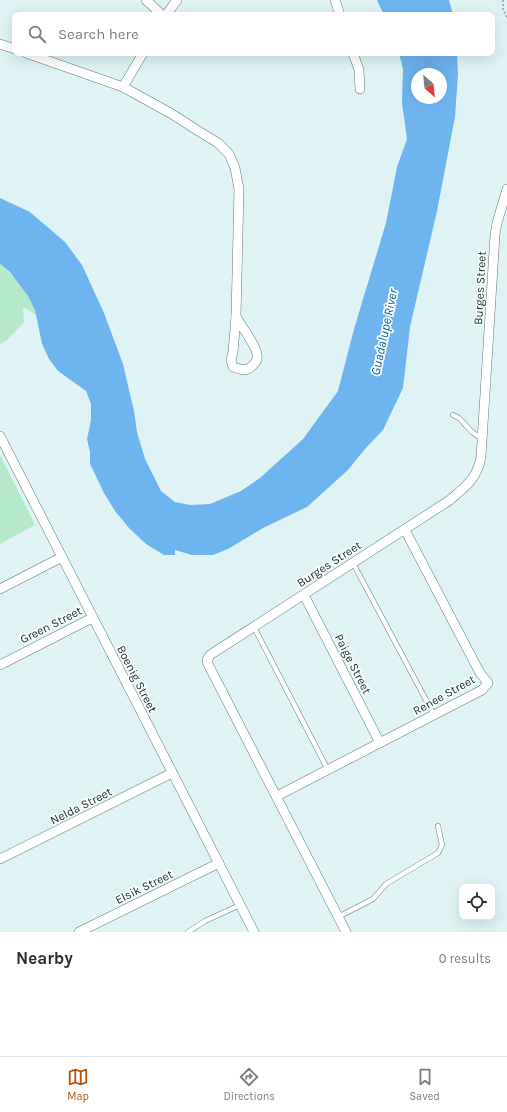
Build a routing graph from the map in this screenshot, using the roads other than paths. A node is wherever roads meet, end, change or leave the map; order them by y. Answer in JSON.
{"nodes":[{"id":1,"x":146,"y":0,"type":"edge"},
{"id":2,"x":177,"y":0,"type":"edge"},
{"id":3,"x":335,"y":0,"type":"edge"},
{"id":4,"x":159,"y":12,"type":"edge"},
{"id":5,"x":168,"y":12,"type":"edge"},
{"id":6,"x":339,"y":12,"type":"edge"},
{"id":7,"x":0,"y":44,"type":"edge"},
{"id":8,"x":12,"y":48,"type":"edge"},
{"id":9,"x":34,"y":56,"type":"edge"},
{"id":10,"x":141,"y":56,"type":"edge"},
{"id":11,"x":354,"y":56,"type":"edge"},
{"id":12,"x":122,"y":87,"type":"junction"},
{"id":13,"x":360,"y":89,"type":"dead end"},
{"id":14,"x":507,"y":189,"type":"edge"},
{"id":15,"x":236,"y":317,"type":"junction"},
{"id":16,"x":453,"y":415,"type":"dead end"},
{"id":17,"x":0,"y":436,"type":"edge"},
{"id":18,"x":482,"y":439,"type":"junction"},
{"id":19,"x":405,"y":530,"type":"junction"},
{"id":20,"x":62,"y":558,"type":"junction"},
{"id":21,"x":353,"y":563,"type":"junction"},
{"id":22,"x":0,"y":589,"type":"edge"},
{"id":23,"x":304,"y":595,"type":"junction"},
{"id":24,"x":92,"y":618,"type":"junction"},
{"id":25,"x":254,"y":627,"type":"junction"},
{"id":26,"x":0,"y":665,"type":"edge"},
{"id":27,"x":434,"y":715,"type":"junction"},
{"id":28,"x":380,"y":743,"type":"junction"},
{"id":29,"x":328,"y":770,"type":"junction"},
{"id":30,"x":172,"y":773,"type":"junction"},
{"id":31,"x":277,"y":796,"type":"junction"},
{"id":32,"x":438,"y":826,"type":"dead end"},
{"id":33,"x":0,"y":860,"type":"edge"},
{"id":34,"x":219,"y":863,"type":"junction"},
{"id":35,"x":240,"y":905,"type":"junction"},
{"id":36,"x":338,"y":917,"type":"junction"},
{"id":37,"x":79,"y":932,"type":"edge"},
{"id":38,"x":188,"y":932,"type":"edge"},
{"id":39,"x":254,"y":932,"type":"edge"},
{"id":40,"x":346,"y":932,"type":"edge"}],
"edges":[{"from":1,"to":4,"type":"street"},
{"from":2,"to":5,"type":"street"},
{"from":3,"to":6,"type":"street"},
{"from":7,"to":8,"type":"street"},
{"from":9,"to":12,"type":"street"},
{"from":10,"to":12,"type":"street"},
{"from":11,"to":13,"type":"street"},
{"from":12,"to":15,"type":"street"},
{"from":14,"to":18,"type":"street","name":"Burges Street"},
{"from":15,"to":15,"type":"street"},
{"from":16,"to":18,"type":"lane"},
{"from":17,"to":20,"type":"street","name":"Boenig Street"},
{"from":18,"to":19,"type":"street","name":"Burges Street"},
{"from":19,"to":21,"type":"street","name":"Burges Street"},
{"from":19,"to":27,"type":"street","name":"Renee Street"},
{"from":20,"to":22,"type":"street"},
{"from":20,"to":24,"type":"street","name":"Boenig Street"},
{"from":21,"to":23,"type":"street","name":"Burges Street"},
{"from":21,"to":27,"type":"lane"},
{"from":23,"to":25,"type":"street","name":"Burges Street"},
{"from":23,"to":28,"type":"street","name":"Paige Street"},
{"from":24,"to":26,"type":"street","name":"Green Street"},
{"from":24,"to":30,"type":"street","name":"Boenig Street"},
{"from":25,"to":29,"type":"lane"},
{"from":25,"to":31,"type":"street","name":"Burges Street"},
{"from":27,"to":28,"type":"street","name":"Renee Street"},
{"from":28,"to":29,"type":"street","name":"Renee Street"},
{"from":29,"to":31,"type":"street","name":"Renee Street"},
{"from":30,"to":33,"type":"street","name":"Nelda Street"},
{"from":30,"to":34,"type":"street","name":"Boenig Street"},
{"from":31,"to":36,"type":"street","name":"Burges Street"},
{"from":32,"to":36,"type":"lane"},
{"from":34,"to":35,"type":"street","name":"Boenig Street"},
{"from":34,"to":37,"type":"street","name":"Elsik Street"},
{"from":35,"to":38,"type":"lane"},
{"from":35,"to":39,"type":"street","name":"Boenig Street"},
{"from":36,"to":40,"type":"street","name":"Burges Street"}]}
